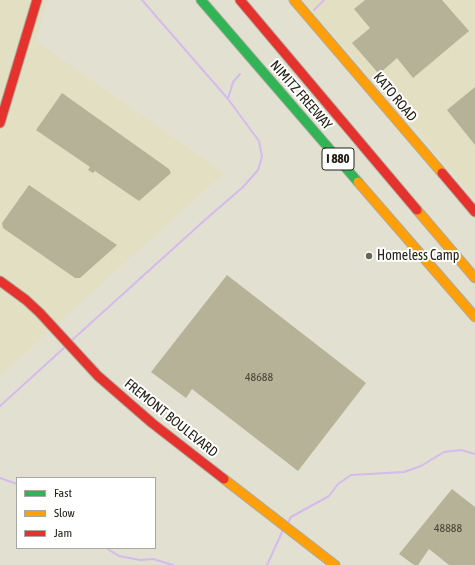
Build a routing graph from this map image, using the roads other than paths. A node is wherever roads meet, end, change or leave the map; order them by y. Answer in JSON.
{"nodes":[{"id":1,"x":37,"y":0,"type":"edge"},
{"id":2,"x":201,"y":0,"type":"edge"},
{"id":3,"x":240,"y":0,"type":"edge"},
{"id":4,"x":294,"y":0,"type":"edge"},
{"id":5,"x":0,"y":123,"type":"edge"},
{"id":6,"x":475,"y":212,"type":"edge"},
{"id":7,"x":475,"y":278,"type":"edge"},
{"id":8,"x":0,"y":281,"type":"edge"},
{"id":9,"x":475,"y":317,"type":"edge"},
{"id":10,"x":335,"y":565,"type":"edge"}],
"edges":[{"from":1,"to":5,"type":"main road"},
{"from":2,"to":9,"type":"main road","name":"NIMITZ FREEWAY","number":"I 880"},
{"from":3,"to":7,"type":"main road","name":"NIMITZ FREEWAY","number":"I 880"},
{"from":4,"to":6,"type":"main road","name":"KATO ROAD"},
{"from":8,"to":10,"type":"main road","name":"FREMONT BOULEVARD"}]}
